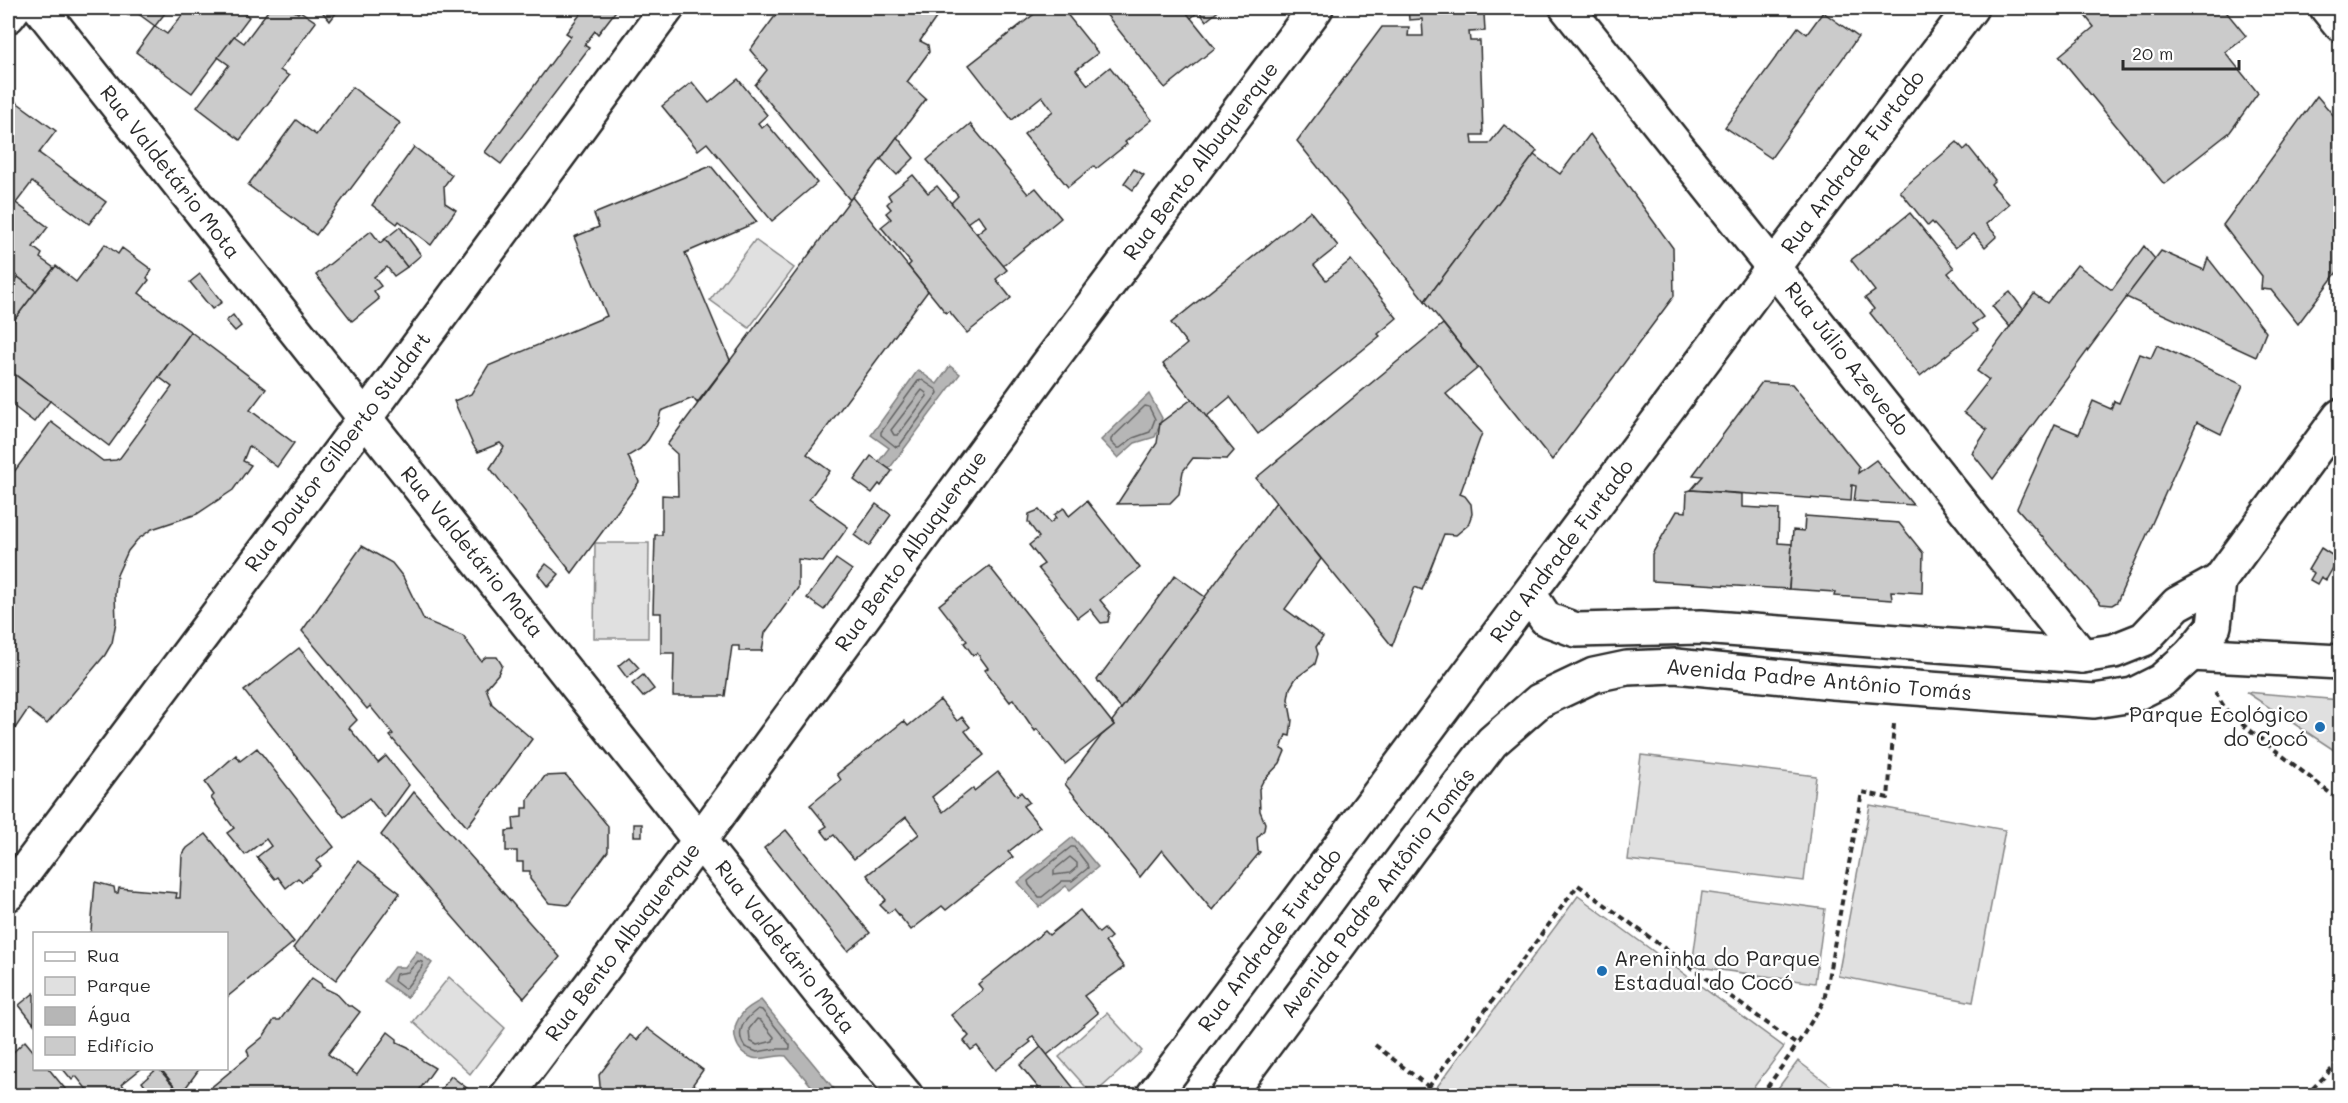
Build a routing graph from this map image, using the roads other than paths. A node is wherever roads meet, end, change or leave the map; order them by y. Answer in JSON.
{"nodes":[{"id":1,"x":14,"y":8,"type":"edge"},
{"id":2,"x":40,"y":8,"type":"edge"},
{"id":3,"x":667,"y":8,"type":"edge"},
{"id":4,"x":1316,"y":8,"type":"edge"},
{"id":5,"x":1567,"y":8,"type":"edge"},
{"id":6,"x":1971,"y":8,"type":"edge"},
{"id":7,"x":2327,"y":8,"type":"edge"},
{"id":8,"x":8,"y":16,"type":"edge"},
{"id":9,"x":2340,"y":24,"type":"edge"},
{"id":10,"x":1774,"y":266,"type":"junction"},
{"id":11,"x":2340,"y":416,"type":"edge"},
{"id":12,"x":364,"y":418,"type":"junction"},
{"id":13,"x":2219,"y":581,"type":"junction"},
{"id":14,"x":1530,"y":595,"type":"junction"},
{"id":15,"x":1701,"y":627,"type":"junction"},
{"id":16,"x":1952,"y":646,"type":"junction"},
{"id":17,"x":2191,"y":654,"type":"junction"},
{"id":18,"x":2082,"y":656,"type":"junction"},
{"id":19,"x":2340,"y":662,"type":"edge"},
{"id":20,"x":1780,"y":676,"type":"junction"},
{"id":21,"x":1833,"y":682,"type":"junction"},
{"id":22,"x":700,"y":840,"type":"junction"},
{"id":23,"x":8,"y":894,"type":"edge"},
{"id":24,"x":507,"y":1095,"type":"edge"},
{"id":25,"x":906,"y":1095,"type":"edge"},
{"id":26,"x":1153,"y":1095,"type":"edge"},
{"id":27,"x":1227,"y":1095,"type":"edge"}],
"edges":[{"from":1,"to":8,"type":"street"},
{"from":2,"to":12,"type":"street","name":"Rua Valdetário Mota"},
{"from":3,"to":12,"type":"street","name":"Rua Doutor Gilberto Studart"},
{"from":4,"to":22,"type":"street","name":"Rua Bento Albuquerque"},
{"from":5,"to":10,"type":"street","name":"Rua Júlio Azevedo"},
{"from":6,"to":10,"type":"street","name":"Rua Andrade Furtado"},
{"from":7,"to":9,"type":"street"},
{"from":10,"to":14,"type":"street","name":"Rua Andrade Furtado"},
{"from":10,"to":18,"type":"street","name":"Rua Júlio Azevedo"},
{"from":11,"to":13,"type":"street","name":"Avenida Padre Antônio Tomás"},
{"from":12,"to":22,"type":"street","name":"Rua Valdetário Mota"},
{"from":12,"to":23,"type":"street","name":"Rua Doutor Gilberto Studart"},
{"from":13,"to":17,"type":"street","name":"Avenida Padre Antônio Tomás"},
{"from":13,"to":18,"type":"street","name":"Avenida Padre Antônio Tomás"},
{"from":14,"to":15,"type":"street","name":"Avenida Padre Antônio Tomás"},
{"from":14,"to":26,"type":"street","name":"Rua Andrade Furtado"},
{"from":15,"to":16,"type":"street","name":"Avenida Padre Antônio Tomás"},
{"from":15,"to":20,"type":"street"},
{"from":16,"to":18,"type":"street","name":"Avenida Padre Antônio Tomás"},
{"from":16,"to":21,"type":"street"},
{"from":17,"to":19,"type":"street"},
{"from":17,"to":21,"type":"street","name":"Avenida Padre Antônio Tomás"},
{"from":20,"to":21,"type":"street","name":"Avenida Padre Antônio Tomás"},
{"from":20,"to":27,"type":"street","name":"Avenida Padre Antônio Tomás"},
{"from":22,"to":24,"type":"street","name":"Rua Bento Albuquerque"},
{"from":22,"to":25,"type":"street","name":"Rua Valdetário Mota"}]}
